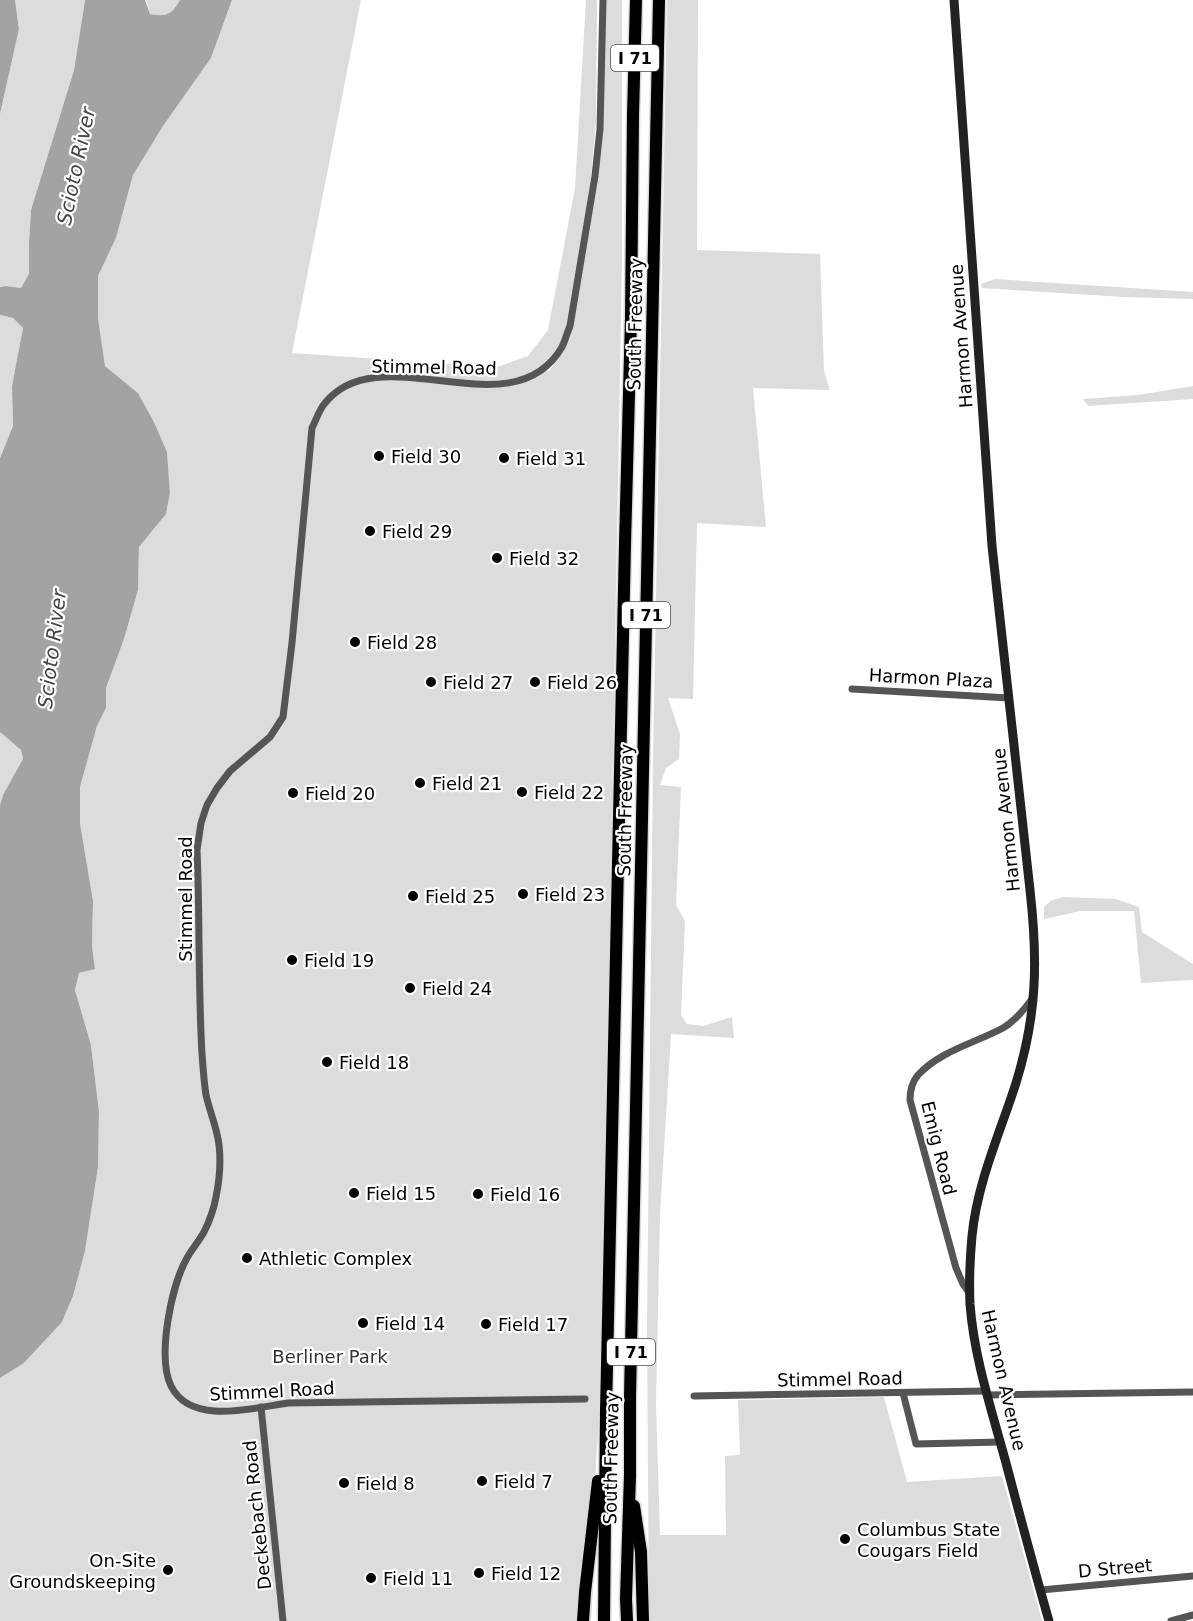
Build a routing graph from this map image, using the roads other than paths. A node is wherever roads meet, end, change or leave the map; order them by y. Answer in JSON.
{"nodes":[{"id":1,"x":603,"y":0,"type":"edge"},
{"id":2,"x":636,"y":0,"type":"edge"},
{"id":3,"x":660,"y":0,"type":"edge"},
{"id":4,"x":954,"y":0,"type":"edge"},
{"id":5,"x":852,"y":689,"type":"dead end"},
{"id":6,"x":1009,"y":698,"type":"junction"},
{"id":7,"x":1034,"y":997,"type":"junction"},
{"id":8,"x":970,"y":1294,"type":"junction"},
{"id":9,"x":1193,"y":1392,"type":"edge"},
{"id":10,"x":903,"y":1393,"type":"junction"},
{"id":11,"x":987,"y":1393,"type":"junction"},
{"id":12,"x":694,"y":1396,"type":"dead end"},
{"id":13,"x":585,"y":1399,"type":"dead end"},
{"id":14,"x":261,"y":1407,"type":"junction"},
{"id":15,"x":606,"y":1411,"type":"junction"},
{"id":16,"x":1000,"y":1442,"type":"junction"},
{"id":17,"x":630,"y":1475,"type":"junction"},
{"id":18,"x":1193,"y":1576,"type":"edge"},
{"id":19,"x":1041,"y":1590,"type":"junction"},
{"id":20,"x":1193,"y":1615,"type":"edge"},
{"id":21,"x":283,"y":1621,"type":"edge"},
{"id":22,"x":583,"y":1621,"type":"edge"},
{"id":23,"x":604,"y":1621,"type":"edge"},
{"id":24,"x":627,"y":1621,"type":"edge"},
{"id":25,"x":643,"y":1621,"type":"edge"},
{"id":26,"x":1049,"y":1621,"type":"edge"},
{"id":27,"x":1171,"y":1621,"type":"edge"}],
"edges":[{"from":1,"to":14,"type":"street","name":"Stimmel Road"},
{"from":2,"to":15,"type":"highway","name":"South Freeway","number":"I 71"},
{"from":3,"to":17,"type":"highway","name":"South Freeway","number":"I 71"},
{"from":4,"to":6,"type":"main road","name":"Harmon Avenue"},
{"from":5,"to":6,"type":"street","name":"Harmon Plaza"},
{"from":6,"to":7,"type":"main road","name":"Harmon Avenue"},
{"from":7,"to":8,"type":"main road","name":"Harmon Avenue"},
{"from":7,"to":8,"type":"street","name":"Emig Road"},
{"from":8,"to":11,"type":"main road","name":"Harmon Avenue"},
{"from":9,"to":11,"type":"street","name":"Stimmel Road"},
{"from":10,"to":11,"type":"street","name":"Stimmel Road"},
{"from":10,"to":12,"type":"street","name":"Stimmel Road"},
{"from":10,"to":16,"type":"street"},
{"from":11,"to":16,"type":"main road","name":"Harmon Avenue"},
{"from":13,"to":14,"type":"street","name":"Stimmel Road"},
{"from":14,"to":21,"type":"street","name":"Deckebach Road"},
{"from":15,"to":22,"type":"highway"},
{"from":15,"to":23,"type":"highway","name":"South Freeway","number":"I 71"},
{"from":16,"to":19,"type":"main road","name":"Harmon Avenue"},
{"from":17,"to":24,"type":"highway","name":"South Freeway","number":"I 71"},
{"from":17,"to":25,"type":"highway"},
{"from":18,"to":19,"type":"street","name":"D Street"},
{"from":19,"to":26,"type":"main road","name":"Harmon Avenue"},
{"from":20,"to":27,"type":"street"}]}
